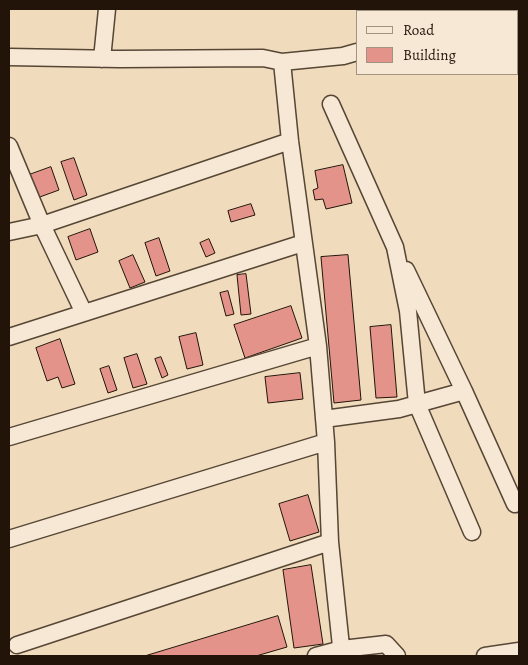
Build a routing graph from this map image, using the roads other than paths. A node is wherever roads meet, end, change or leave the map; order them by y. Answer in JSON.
{"nodes":[{"id":1,"x":107,"y":9,"type":"edge"},
{"id":2,"x":356,"y":52,"type":"edge"},
{"id":3,"x":9,"y":57,"type":"edge"},
{"id":4,"x":102,"y":59,"type":"junction"},
{"id":5,"x":282,"y":62,"type":"junction"},
{"id":6,"x":331,"y":104,"type":"dead end"},
{"id":7,"x":290,"y":141,"type":"junction"},
{"id":8,"x":9,"y":146,"type":"edge"},
{"id":9,"x":42,"y":225,"type":"junction"},
{"id":10,"x":9,"y":232,"type":"edge"},
{"id":11,"x":303,"y":243,"type":"junction"},
{"id":12,"x":395,"y":248,"type":"junction"},
{"id":13,"x":84,"y":313,"type":"junction"},
{"id":14,"x":9,"y":337,"type":"edge"},
{"id":15,"x":318,"y":346,"type":"junction"},
{"id":16,"x":464,"y":391,"type":"junction"},
{"id":17,"x":417,"y":404,"type":"junction"},
{"id":18,"x":324,"y":419,"type":"junction"},
{"id":19,"x":9,"y":437,"type":"edge"},
{"id":20,"x":326,"y":442,"type":"junction"},
{"id":21,"x":515,"y":504,"type":"dead end"},
{"id":22,"x":472,"y":532,"type":"dead end"},
{"id":23,"x":9,"y":539,"type":"edge"},
{"id":24,"x":330,"y":542,"type":"junction"},
{"id":25,"x":16,"y":645,"type":"dead end"},
{"id":26,"x":519,"y":651,"type":"edge"},
{"id":27,"x":342,"y":653,"type":"edge"},
{"id":28,"x":316,"y":656,"type":"edge"},
{"id":29,"x":397,"y":656,"type":"edge"},
{"id":30,"x":485,"y":656,"type":"edge"}],
"edges":[{"from":1,"to":4,"type":"street"},
{"from":2,"to":5,"type":"street"},
{"from":3,"to":4,"type":"street"},
{"from":4,"to":5,"type":"street"},
{"from":5,"to":7,"type":"street"},
{"from":6,"to":12,"type":"street"},
{"from":7,"to":9,"type":"street"},
{"from":7,"to":11,"type":"street"},
{"from":8,"to":9,"type":"street"},
{"from":9,"to":10,"type":"street"},
{"from":9,"to":13,"type":"street"},
{"from":11,"to":13,"type":"street"},
{"from":11,"to":15,"type":"street"},
{"from":12,"to":16,"type":"street"},
{"from":12,"to":17,"type":"street"},
{"from":13,"to":14,"type":"street"},
{"from":15,"to":18,"type":"street"},
{"from":15,"to":19,"type":"street"},
{"from":16,"to":17,"type":"street"},
{"from":16,"to":21,"type":"street"},
{"from":17,"to":18,"type":"street"},
{"from":17,"to":22,"type":"street"},
{"from":18,"to":20,"type":"street"},
{"from":20,"to":23,"type":"street"},
{"from":20,"to":24,"type":"street"},
{"from":24,"to":25,"type":"street"},
{"from":24,"to":27,"type":"street"},
{"from":26,"to":30,"type":"street"},
{"from":27,"to":28,"type":"street"},
{"from":27,"to":29,"type":"street"}]}
